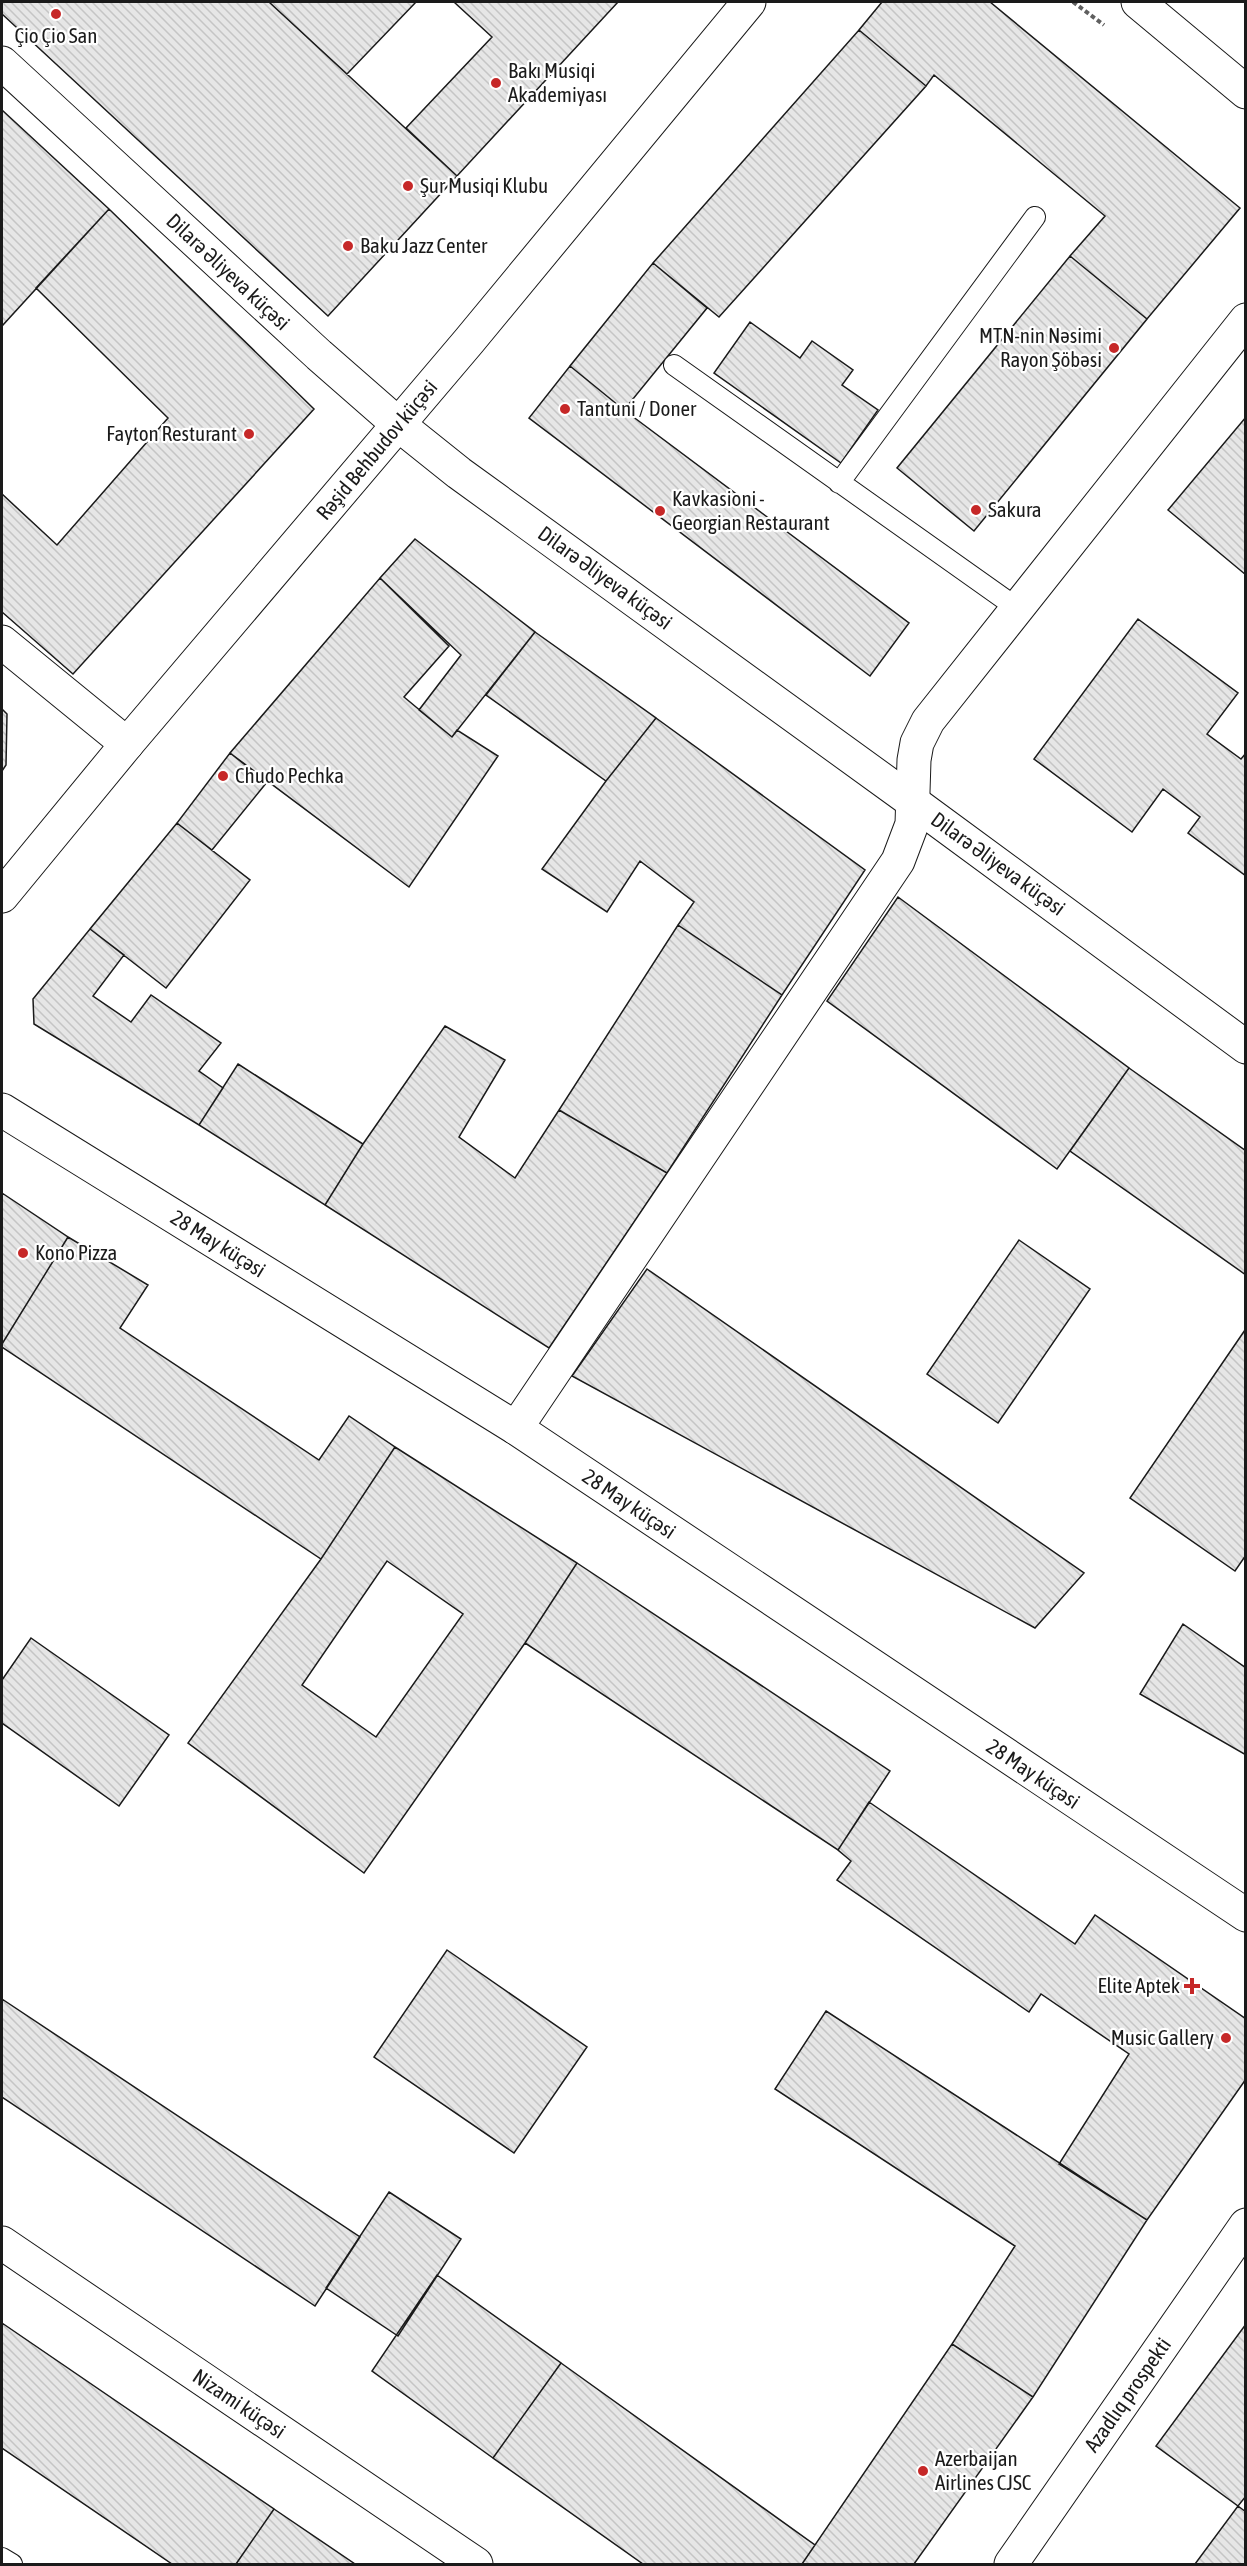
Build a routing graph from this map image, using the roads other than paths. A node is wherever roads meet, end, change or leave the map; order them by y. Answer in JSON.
{"nodes":[{"id":1,"x":750,"y":2,"type":"edge"},
{"id":2,"x":1138,"y":2,"type":"edge"},
{"id":3,"x":2,"y":63,"type":"edge"},
{"id":4,"x":1245,"y":92,"type":"edge"},
{"id":5,"x":1035,"y":217,"type":"dead end"},
{"id":6,"x":1245,"y":320,"type":"edge"},
{"id":7,"x":674,"y":365,"type":"dead end"},
{"id":8,"x":399,"y":425,"type":"junction"},
{"id":9,"x":839,"y":483,"type":"junction"},
{"id":10,"x":1017,"y":608,"type":"junction"},
{"id":11,"x":2,"y":642,"type":"edge"},
{"id":12,"x":127,"y":744,"type":"junction"},
{"id":13,"x":913,"y":802,"type":"junction"},
{"id":14,"x":2,"y":896,"type":"edge"},
{"id":15,"x":1245,"y":1047,"type":"edge"},
{"id":16,"x":2,"y":1110,"type":"edge"},
{"id":17,"x":516,"y":1428,"type":"junction"},
{"id":18,"x":1245,"y":1915,"type":"edge"},
{"id":19,"x":1245,"y":2225,"type":"edge"},
{"id":20,"x":2,"y":2243,"type":"edge"},
{"id":21,"x":2,"y":2558,"type":"edge"},
{"id":22,"x":12,"y":2565,"type":"edge"},
{"id":23,"x":476,"y":2565,"type":"edge"},
{"id":24,"x":1011,"y":2565,"type":"edge"}],
"edges":[{"from":1,"to":8,"type":"main road","name":"Rəşid Behbudov küçəsi"},
{"from":2,"to":4,"type":"main road"},
{"from":3,"to":8,"type":"main road","name":"Dilarə Əliyeva küçəsi"},
{"from":5,"to":9,"type":"lane"},
{"from":6,"to":10,"type":"main road"},
{"from":7,"to":9,"type":"lane"},
{"from":8,"to":12,"type":"main road","name":"Rəşid Behbudov küçəsi"},
{"from":8,"to":13,"type":"main road","name":"Dilarə Əliyeva küçəsi"},
{"from":9,"to":10,"type":"lane"},
{"from":10,"to":13,"type":"main road"},
{"from":11,"to":12,"type":"main road"},
{"from":12,"to":14,"type":"main road","name":"Rəşid Behbudov küçəsi"},
{"from":13,"to":15,"type":"main road","name":"Dilarə Əliyeva küçəsi"},
{"from":13,"to":17,"type":"main road"},
{"from":16,"to":17,"type":"main road","name":"28 May küçəsi"},
{"from":17,"to":18,"type":"main road","name":"28 May küçəsi"},
{"from":19,"to":24,"type":"main road","name":"Azadlıq prospekti"},
{"from":20,"to":23,"type":"main road","name":"Nizami küçəsi"},
{"from":21,"to":22,"type":"lane"}]}
